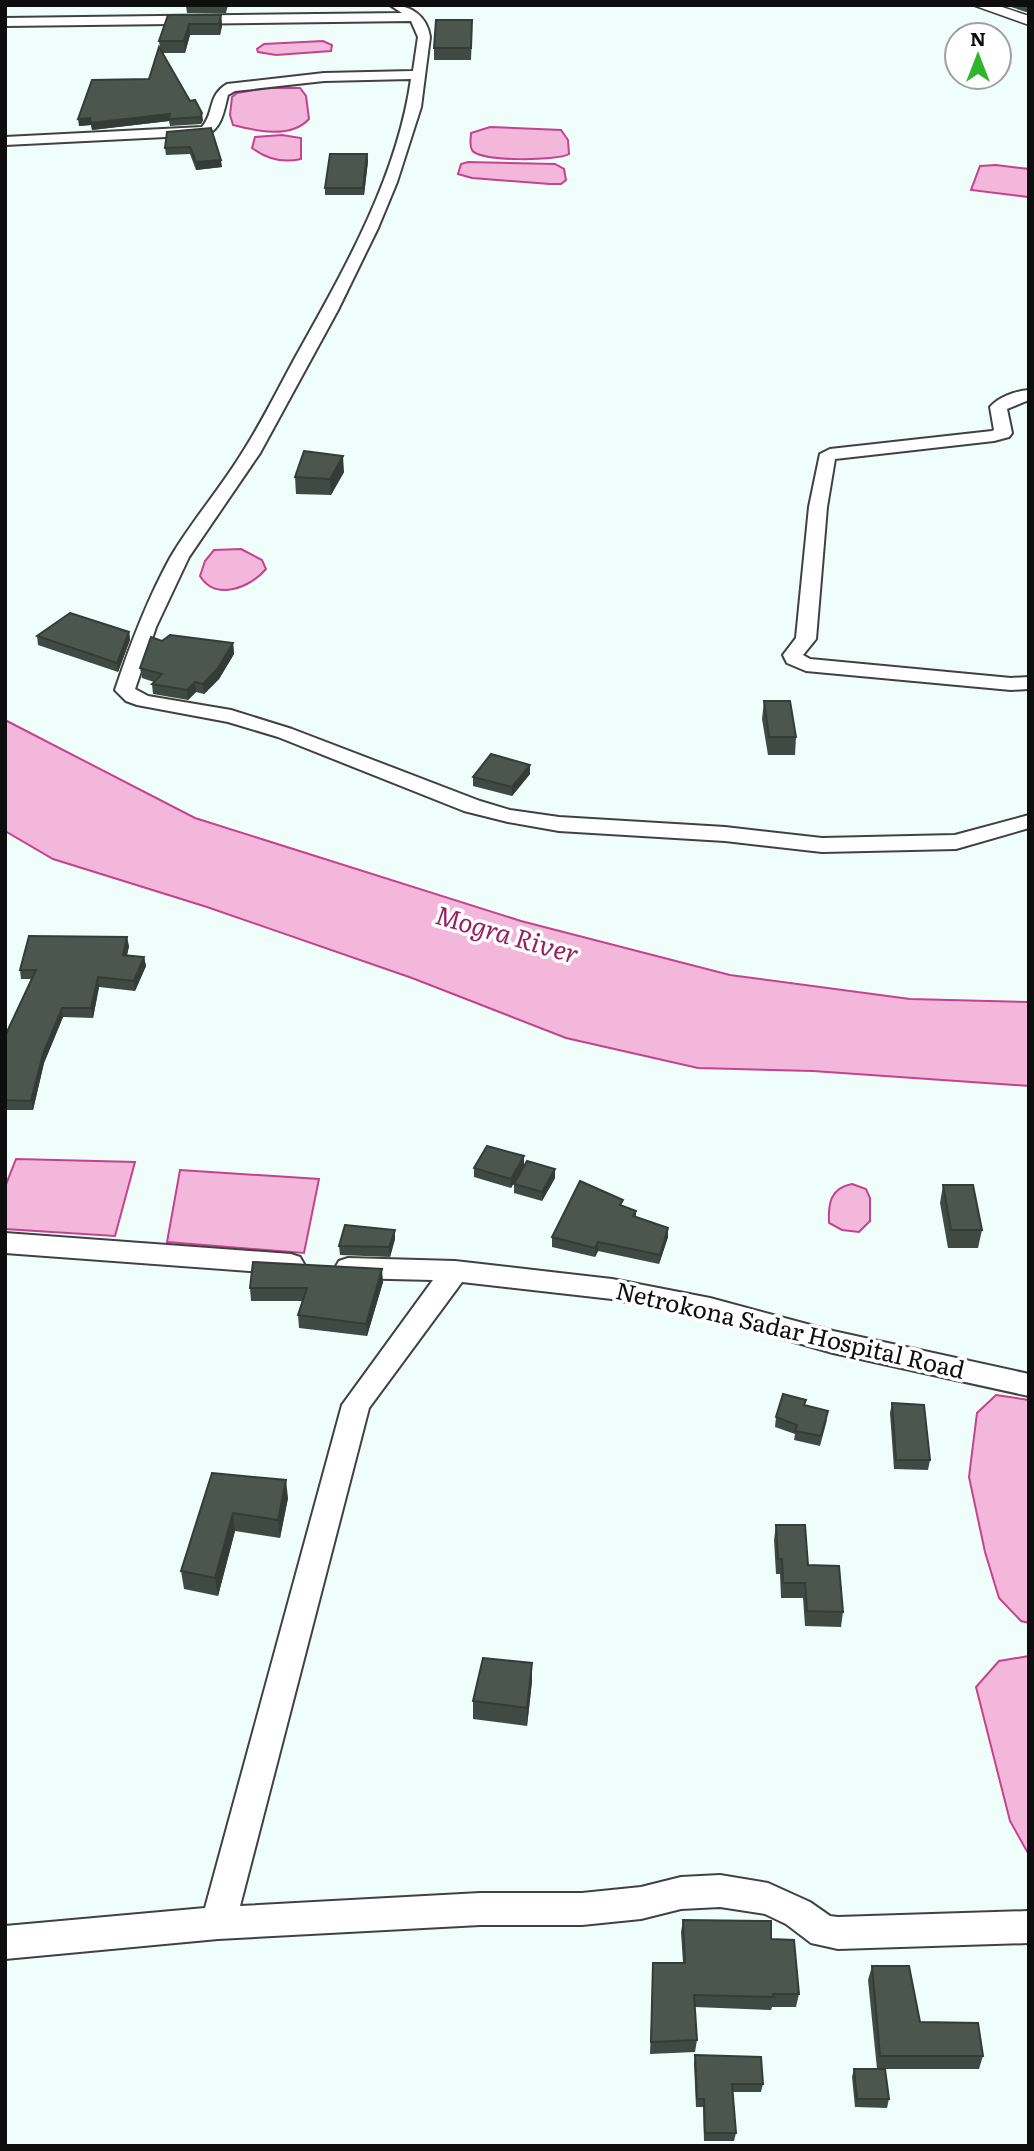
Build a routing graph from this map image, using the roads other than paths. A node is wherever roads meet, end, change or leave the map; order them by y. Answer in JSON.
{"nodes":[{"id":1,"x":396,"y":5,"type":"edge"},
{"id":2,"x":979,"y":5,"type":"edge"},
{"id":3,"x":413,"y":16,"type":"junction"},
{"id":4,"x":1029,"y":21,"type":"edge"},
{"id":5,"x":5,"y":22,"type":"edge"},
{"id":6,"x":419,"y":75,"type":"junction"},
{"id":7,"x":5,"y":141,"type":"edge"},
{"id":8,"x":1029,"y":395,"type":"edge"},
{"id":9,"x":1029,"y":683,"type":"edge"},
{"id":10,"x":1029,"y":821,"type":"edge"},
{"id":11,"x":5,"y":1243,"type":"edge"},
{"id":12,"x":455,"y":1271,"type":"junction"},
{"id":13,"x":1029,"y":1385,"type":"edge"},
{"id":14,"x":218,"y":1923,"type":"junction"},
{"id":15,"x":1029,"y":1927,"type":"edge"},
{"id":16,"x":5,"y":1943,"type":"edge"}],
"edges":[{"from":1,"to":3,"type":"street"},
{"from":2,"to":4,"type":"street"},
{"from":3,"to":5,"type":"street"},
{"from":3,"to":6,"type":"street"},
{"from":6,"to":7,"type":"street"},
{"from":6,"to":10,"type":"street"},
{"from":8,"to":9,"type":"street"},
{"from":11,"to":12,"type":"street","name":"Netrokona Sadar Hospital Road"},
{"from":12,"to":13,"type":"street","name":"Netrokona Sadar Hospital Road"},
{"from":12,"to":14,"type":"street"},
{"from":14,"to":15,"type":"street"},
{"from":14,"to":16,"type":"street"}]}
